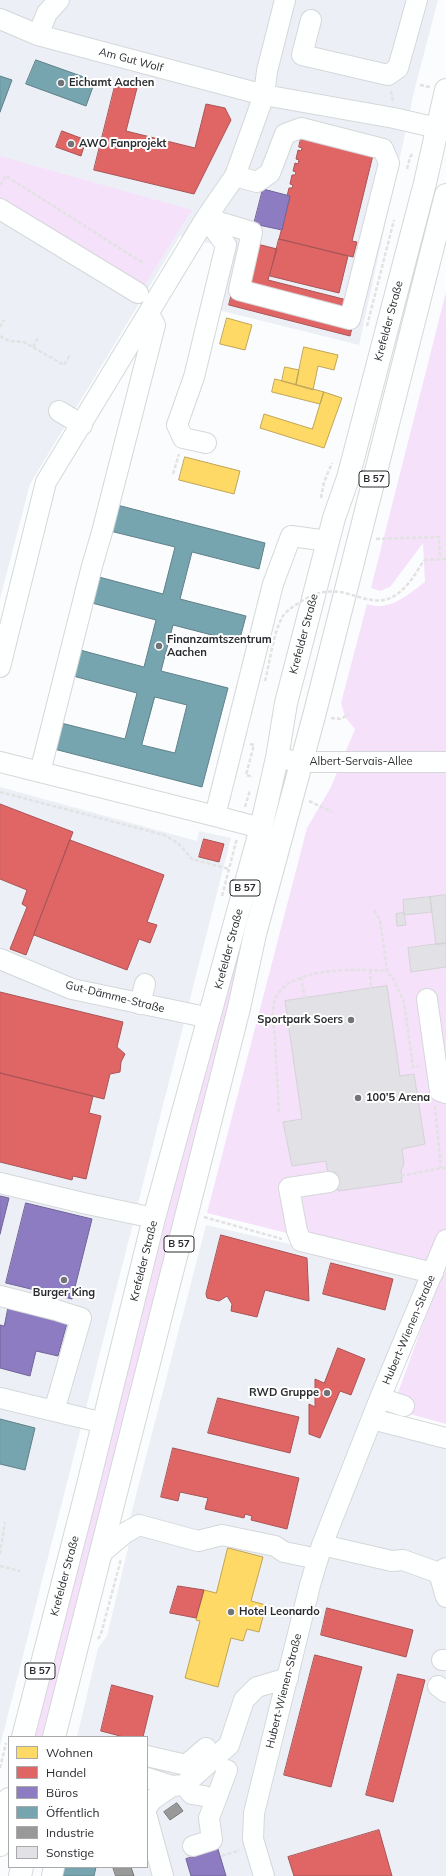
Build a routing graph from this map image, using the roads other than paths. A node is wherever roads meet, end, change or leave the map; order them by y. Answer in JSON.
{"nodes":[{"id":1,"x":59,"y":0,"type":"edge"},
{"id":2,"x":285,"y":0,"type":"edge"},
{"id":3,"x":417,"y":0,"type":"edge"},
{"id":4,"x":0,"y":19,"type":"edge"},
{"id":5,"x":311,"y":20,"type":"dead end"},
{"id":6,"x":38,"y":35,"type":"junction"},
{"id":7,"x":446,"y":90,"type":"edge"},
{"id":8,"x":264,"y":95,"type":"junction"},
{"id":9,"x":442,"y":129,"type":"edge"},
{"id":10,"x":234,"y":176,"type":"junction"},
{"id":11,"x":446,"y":195,"type":"edge"},
{"id":12,"x":0,"y":209,"type":"edge"},
{"id":13,"x":206,"y":218,"type":"junction"},
{"id":14,"x":138,"y":293,"type":"dead end"},
{"id":15,"x":149,"y":314,"type":"junction"},
{"id":16,"x":59,"y":411,"type":"dead end"},
{"id":17,"x":82,"y":425,"type":"junction"},
{"id":18,"x":206,"y":443,"type":"dead end"},
{"id":19,"x":328,"y":541,"type":"junction"},
{"id":20,"x":0,"y":667,"type":"edge"},
{"id":21,"x":277,"y":758,"type":"junction"},
{"id":22,"x":0,"y":762,"type":"edge"},
{"id":23,"x":301,"y":762,"type":"junction"},
{"id":24,"x":446,"y":762,"type":"edge"},
{"id":25,"x":40,"y":772,"type":"junction"},
{"id":26,"x":215,"y":816,"type":"junction"},
{"id":27,"x":251,"y":826,"type":"junction"},
{"id":28,"x":0,"y":959,"type":"edge"},
{"id":29,"x":145,"y":984,"type":"dead end"},
{"id":30,"x":427,"y":999,"type":"dead end"},
{"id":31,"x":140,"y":1004,"type":"junction"},
{"id":32,"x":210,"y":1018,"type":"junction"},
{"id":33,"x":443,"y":1092,"type":"edge"},
{"id":34,"x":329,"y":1182,"type":"dead end"},
{"id":35,"x":0,"y":1183,"type":"edge"},
{"id":36,"x":154,"y":1218,"type":"junction"},
{"id":37,"x":446,"y":1240,"type":"edge"},
{"id":38,"x":433,"y":1273,"type":"junction"},
{"id":39,"x":0,"y":1296,"type":"edge"},
{"id":40,"x":0,"y":1398,"type":"edge"},
{"id":41,"x":380,"y":1398,"type":"junction"},
{"id":42,"x":404,"y":1406,"type":"dead end"},
{"id":43,"x":59,"y":1413,"type":"junction"},
{"id":44,"x":372,"y":1419,"type":"junction"},
{"id":45,"x":104,"y":1423,"type":"junction"},
{"id":46,"x":446,"y":1438,"type":"edge"},
{"id":47,"x":320,"y":1552,"type":"junction"},
{"id":48,"x":100,"y":1554,"type":"junction"},
{"id":49,"x":442,"y":1570,"type":"edge"},
{"id":50,"x":446,"y":1598,"type":"edge"},
{"id":51,"x":288,"y":1678,"type":"junction"},
{"id":52,"x":238,"y":1720,"type":"junction"},
{"id":53,"x":23,"y":1736,"type":"edge"},
{"id":54,"x":54,"y":1736,"type":"edge"},
{"id":55,"x":148,"y":1756,"type":"edge"},
{"id":56,"x":227,"y":1770,"type":"dead end"},
{"id":57,"x":148,"y":1778,"type":"edge"},
{"id":58,"x":178,"y":1786,"type":"junction"},
{"id":59,"x":204,"y":1796,"type":"dead end"},
{"id":60,"x":8,"y":1803,"type":"edge"},
{"id":61,"x":148,"y":1806,"type":"edge"},
{"id":62,"x":148,"y":1824,"type":"edge"},
{"id":63,"x":0,"y":1845,"type":"edge"},
{"id":64,"x":193,"y":1846,"type":"dead end"},
{"id":65,"x":164,"y":1876,"type":"edge"},
{"id":66,"x":264,"y":1876,"type":"edge"}],
"edges":[{"from":1,"to":6,"type":"street"},
{"from":2,"to":8,"type":"street"},
{"from":3,"to":5,"type":"street"},
{"from":4,"to":6,"type":"street","name":"Am Gut Wolf"},
{"from":6,"to":8,"type":"street","name":"Am Gut Wolf"},
{"from":7,"to":9,"type":"main road","name":"Krefelder Straße","number":"B 57"},
{"from":8,"to":9,"type":"street","name":"Am Gut Wolf"},
{"from":8,"to":10,"type":"street"},
{"from":9,"to":19,"type":"main road","name":"Krefelder Straße","number":"B 57"},
{"from":10,"to":13,"type":"street"},
{"from":10,"to":13,"type":"street"},
{"from":11,"to":23,"type":"main road","name":"Krefelder Straße","number":"B 57"},
{"from":12,"to":14,"type":"street"},
{"from":13,"to":15,"type":"street"},
{"from":13,"to":18,"type":"street"},
{"from":15,"to":17,"type":"street"},
{"from":15,"to":25,"type":"street"},
{"from":16,"to":17,"type":"street"},
{"from":17,"to":20,"type":"street"},
{"from":19,"to":21,"type":"main road","name":"Krefelder Straße","number":"B 57"},
{"from":19,"to":26,"type":"street"},
{"from":21,"to":23,"type":"street","name":"Albert-Servais-Allee"},
{"from":21,"to":27,"type":"main road","name":"Krefelder Straße","number":"B 57"},
{"from":22,"to":25,"type":"street"},
{"from":23,"to":24,"type":"street","name":"Albert-Servais-Allee"},
{"from":23,"to":48,"type":"main road","name":"Krefelder Straße","number":"B 57"},
{"from":25,"to":26,"type":"street"},
{"from":26,"to":27,"type":"street"},
{"from":27,"to":32,"type":"main road","name":"Krefelder Straße","number":"B 57"},
{"from":28,"to":31,"type":"street","name":"Gut-Dämme-Straße"},
{"from":29,"to":31,"type":"street"},
{"from":30,"to":33,"type":"street"},
{"from":31,"to":32,"type":"street","name":"Gut-Dämme-Straße"},
{"from":32,"to":36,"type":"main road","name":"Krefelder Straße","number":"B 57"},
{"from":34,"to":38,"type":"street"},
{"from":35,"to":36,"type":"street"},
{"from":36,"to":45,"type":"main road","name":"Krefelder Straße","number":"B 57"},
{"from":37,"to":38,"type":"street","name":"Hubert-Wienen-Straße"},
{"from":38,"to":41,"type":"street","name":"Hubert-Wienen-Straße"},
{"from":39,"to":43,"type":"street"},
{"from":40,"to":43,"type":"street"},
{"from":41,"to":42,"type":"street"},
{"from":41,"to":44,"type":"street","name":"Hubert-Wienen-Straße"},
{"from":43,"to":45,"type":"street"},
{"from":44,"to":46,"type":"street"},
{"from":44,"to":47,"type":"street","name":"Hubert-Wienen-Straße"},
{"from":45,"to":53,"type":"main road","name":"Krefelder Straße","number":"B 57"},
{"from":47,"to":48,"type":"street"},
{"from":47,"to":49,"type":"street"},
{"from":47,"to":51,"type":"street","name":"Hubert-Wienen-Straße"},
{"from":48,"to":54,"type":"main road","name":"Krefelder Straße","number":"B 57"},
{"from":49,"to":50,"type":"street"},
{"from":51,"to":52,"type":"street"},
{"from":51,"to":66,"type":"street","name":"Hubert-Wienen-Straße"},
{"from":52,"to":55,"type":"street"},
{"from":52,"to":58,"type":"street"},
{"from":56,"to":64,"type":"street"},
{"from":57,"to":58,"type":"street"},
{"from":58,"to":59,"type":"street"},
{"from":58,"to":61,"type":"street"},
{"from":60,"to":63,"type":"main road"},
{"from":62,"to":65,"type":"street"}]}
